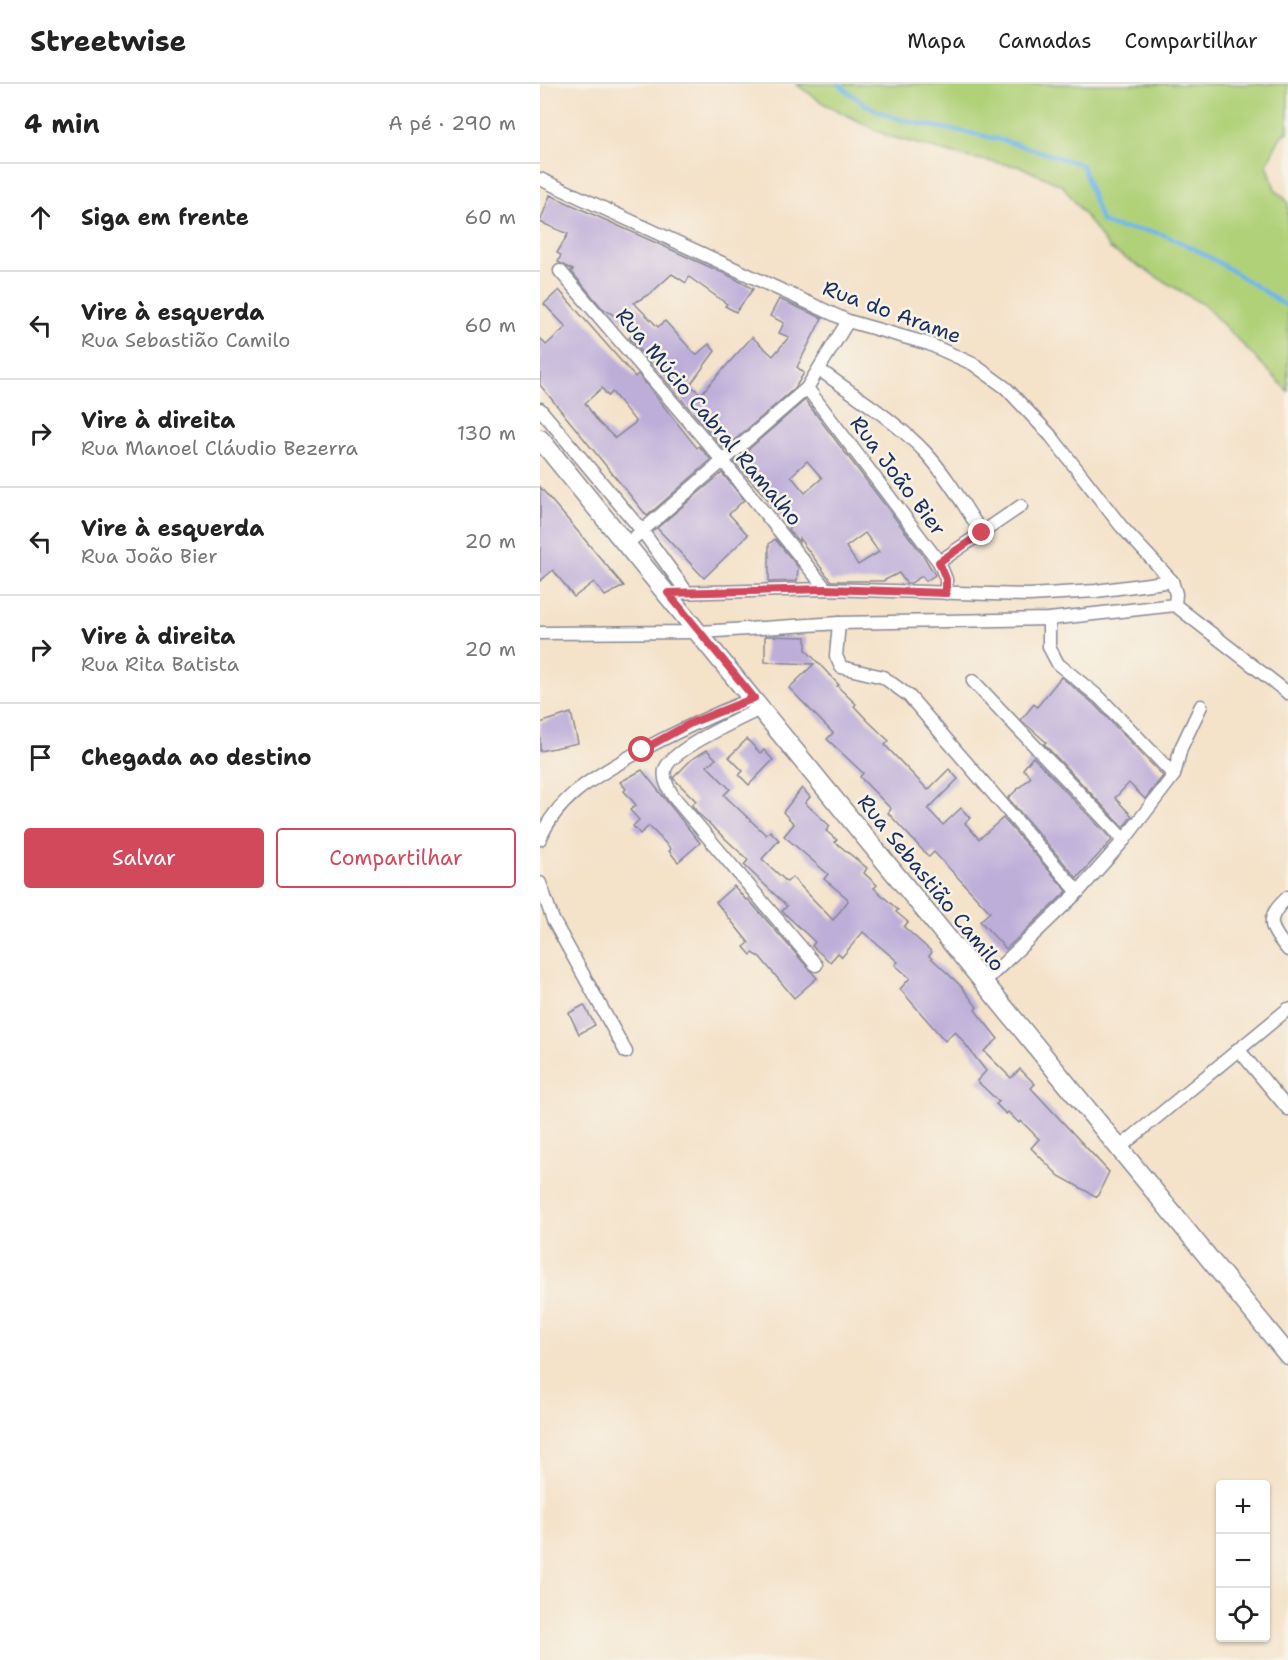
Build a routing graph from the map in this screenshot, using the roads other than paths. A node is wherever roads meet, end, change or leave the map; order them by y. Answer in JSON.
{"nodes":[{"id":1,"x":540,"y":179,"type":"edge"},
{"id":2,"x":560,"y":271,"type":"dead end"},
{"id":3,"x":848,"y":321,"type":"junction"},
{"id":4,"x":820,"y":370,"type":"junction"},
{"id":5,"x":807,"y":388,"type":"junction"},
{"id":6,"x":540,"y":409,"type":"edge"},
{"id":7,"x":540,"y":439,"type":"edge"},
{"id":8,"x":722,"y":460,"type":"junction"},
{"id":9,"x":1021,"y":506,"type":"dead end"},
{"id":10,"x":643,"y":532,"type":"junction"},
{"id":11,"x":982,"y":533,"type":"junction"},
{"id":12,"x":627,"y":544,"type":"junction"},
{"id":13,"x":939,"y":562,"type":"junction"},
{"id":14,"x":1172,"y":581,"type":"junction"},
{"id":15,"x":826,"y":589,"type":"junction"},
{"id":16,"x":687,"y":591,"type":"junction"},
{"id":17,"x":668,"y":593,"type":"junction"},
{"id":18,"x":946,"y":593,"type":"junction"},
{"id":19,"x":1175,"y":605,"type":"junction"},
{"id":20,"x":1049,"y":619,"type":"junction"},
{"id":21,"x":839,"y":623,"type":"junction"},
{"id":22,"x":700,"y":632,"type":"junction"},
{"id":23,"x":540,"y":633,"type":"edge"},
{"id":24,"x":973,"y":681,"type":"dead end"},
{"id":25,"x":1288,"y":693,"type":"edge"},
{"id":26,"x":758,"y":703,"type":"junction"},
{"id":27,"x":1201,"y":706,"type":"dead end"},
{"id":28,"x":1174,"y":775,"type":"junction"},
{"id":29,"x":540,"y":839,"type":"edge"},
{"id":30,"x":1125,"y":840,"type":"junction"},
{"id":31,"x":540,"y":883,"type":"edge"},
{"id":32,"x":1078,"y":892,"type":"junction"},
{"id":33,"x":1288,"y":897,"type":"edge"},
{"id":34,"x":1288,"y":950,"type":"edge"},
{"id":35,"x":816,"y":965,"type":"dead end"},
{"id":36,"x":982,"y":984,"type":"junction"},
{"id":37,"x":1288,"y":1009,"type":"edge"},
{"id":38,"x":1238,"y":1049,"type":"junction"},
{"id":39,"x":626,"y":1052,"type":"dead end"},
{"id":40,"x":1288,"y":1109,"type":"edge"},
{"id":41,"x":1118,"y":1149,"type":"junction"},
{"id":42,"x":1288,"y":1355,"type":"edge"}],
"edges":[{"from":1,"to":3,"type":"street","name":"Rua do Arame"},
{"from":2,"to":8,"type":"street","name":"Rua Múcio Cabral Ramalho"},
{"from":3,"to":4,"type":"street"},
{"from":3,"to":14,"type":"street","name":"Rua do Arame"},
{"from":4,"to":5,"type":"street"},
{"from":4,"to":11,"type":"street"},
{"from":5,"to":8,"type":"street"},
{"from":5,"to":13,"type":"street","name":"Rua João Bier"},
{"from":6,"to":10,"type":"street"},
{"from":7,"to":12,"type":"main road","name":"Rua Sebastião Camilo"},
{"from":8,"to":10,"type":"street"},
{"from":8,"to":15,"type":"street","name":"Rua Múcio Cabral Ramalho"},
{"from":9,"to":11,"type":"street"},
{"from":10,"to":12,"type":"street"},
{"from":10,"to":16,"type":"street"},
{"from":11,"to":13,"type":"street"},
{"from":12,"to":17,"type":"main road","name":"Rua Sebastião Camilo"},
{"from":13,"to":18,"type":"street","name":"Rua João Bier"},
{"from":14,"to":18,"type":"street"},
{"from":14,"to":19,"type":"street"},
{"from":15,"to":16,"type":"street"},
{"from":15,"to":18,"type":"street"},
{"from":16,"to":17,"type":"street"},
{"from":17,"to":22,"type":"main road","name":"Rua Sebastião Camilo"},
{"from":19,"to":20,"type":"street"},
{"from":19,"to":25,"type":"street"},
{"from":20,"to":21,"type":"street"},
{"from":20,"to":28,"type":"street"},
{"from":21,"to":22,"type":"street"},
{"from":21,"to":32,"type":"street"},
{"from":22,"to":23,"type":"street"},
{"from":22,"to":26,"type":"main road","name":"Rua Sebastião Camilo"},
{"from":24,"to":30,"type":"street"},
{"from":26,"to":29,"type":"street"},
{"from":26,"to":35,"type":"street"},
{"from":26,"to":36,"type":"main road","name":"Rua Sebastião Camilo"},
{"from":27,"to":28,"type":"street"},
{"from":28,"to":30,"type":"street"},
{"from":30,"to":32,"type":"street"},
{"from":31,"to":39,"type":"street"},
{"from":32,"to":36,"type":"street"},
{"from":33,"to":34,"type":"street"},
{"from":36,"to":41,"type":"main road","name":"Rua Sebastião Camilo"},
{"from":37,"to":38,"type":"street"},
{"from":38,"to":40,"type":"street"},
{"from":38,"to":41,"type":"street"},
{"from":41,"to":42,"type":"main road","name":"Rua Sebastião Camilo"}]}
